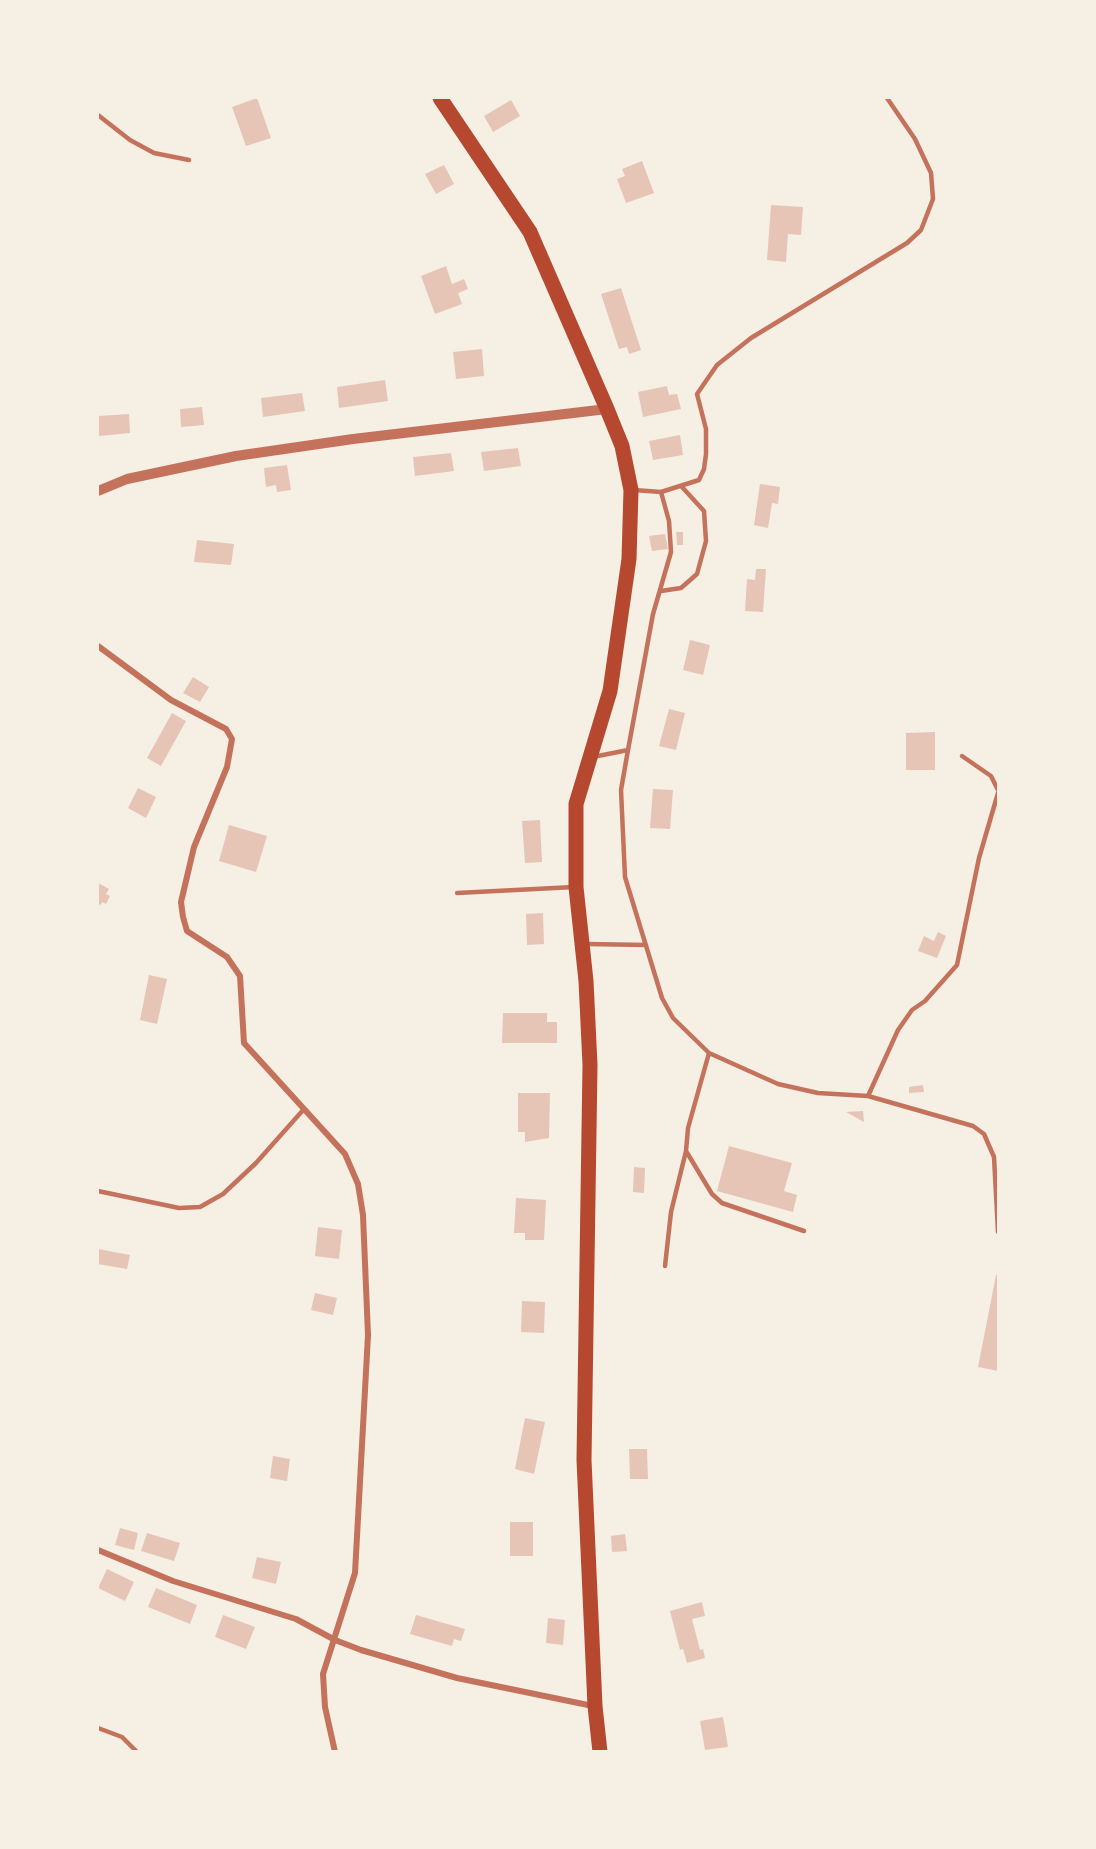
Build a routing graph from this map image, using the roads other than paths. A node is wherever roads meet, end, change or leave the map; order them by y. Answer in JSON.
{"nodes":[{"id":1,"x":440,"y":98,"type":"edge"},
{"id":2,"x":887,"y":98,"type":"edge"},
{"id":3,"x":98,"y":116,"type":"edge"},
{"id":4,"x":189,"y":160,"type":"dead end"},
{"id":5,"x":608,"y":410,"type":"junction"},
{"id":6,"x":682,"y":487,"type":"junction"},
{"id":7,"x":631,"y":490,"type":"junction"},
{"id":8,"x":98,"y":491,"type":"edge"},
{"id":9,"x":661,"y":492,"type":"junction"},
{"id":10,"x":661,"y":591,"type":"junction"},
{"id":11,"x":98,"y":646,"type":"edge"},
{"id":12,"x":628,"y":750,"type":"junction"},
{"id":13,"x":962,"y":756,"type":"dead end"},
{"id":14,"x":589,"y":757,"type":"junction"},
{"id":15,"x":999,"y":791,"type":"edge"},
{"id":16,"x":576,"y":887,"type":"junction"},
{"id":17,"x":457,"y":892,"type":"dead end"},
{"id":18,"x":582,"y":944,"type":"junction"},
{"id":19,"x":646,"y":945,"type":"junction"},
{"id":20,"x":709,"y":1053,"type":"junction"},
{"id":21,"x":868,"y":1096,"type":"junction"},
{"id":22,"x":304,"y":1109,"type":"junction"},
{"id":23,"x":686,"y":1150,"type":"junction"},
{"id":24,"x":98,"y":1191,"type":"edge"},
{"id":25,"x":804,"y":1231,"type":"dead end"},
{"id":26,"x":999,"y":1232,"type":"edge"},
{"id":27,"x":665,"y":1266,"type":"dead end"},
{"id":28,"x":98,"y":1550,"type":"edge"},
{"id":29,"x":335,"y":1640,"type":"junction"},
{"id":30,"x":595,"y":1706,"type":"junction"},
{"id":31,"x":98,"y":1728,"type":"edge"},
{"id":32,"x":138,"y":1752,"type":"edge"},
{"id":33,"x":335,"y":1752,"type":"edge"},
{"id":34,"x":600,"y":1752,"type":"edge"}],
"edges":[{"from":1,"to":5,"type":"main road"},
{"from":2,"to":6,"type":"lane"},
{"from":3,"to":4,"type":"lane"},
{"from":5,"to":7,"type":"main road"},
{"from":5,"to":8,"type":"street"},
{"from":6,"to":9,"type":"lane"},
{"from":6,"to":10,"type":"lane"},
{"from":7,"to":9,"type":"lane"},
{"from":7,"to":14,"type":"main road"},
{"from":9,"to":10,"type":"lane"},
{"from":10,"to":12,"type":"lane"},
{"from":11,"to":22,"type":"street"},
{"from":12,"to":14,"type":"lane"},
{"from":12,"to":19,"type":"lane"},
{"from":13,"to":15,"type":"lane"},
{"from":14,"to":16,"type":"main road"},
{"from":15,"to":21,"type":"lane"},
{"from":16,"to":17,"type":"lane"},
{"from":16,"to":18,"type":"main road"},
{"from":18,"to":19,"type":"lane"},
{"from":18,"to":30,"type":"main road"},
{"from":19,"to":20,"type":"lane"},
{"from":20,"to":21,"type":"lane"},
{"from":20,"to":23,"type":"lane"},
{"from":21,"to":26,"type":"lane"},
{"from":22,"to":24,"type":"lane"},
{"from":22,"to":29,"type":"street"},
{"from":23,"to":25,"type":"lane"},
{"from":23,"to":27,"type":"lane"},
{"from":28,"to":29,"type":"street"},
{"from":29,"to":30,"type":"street"},
{"from":29,"to":33,"type":"street"},
{"from":30,"to":34,"type":"main road"},
{"from":31,"to":32,"type":"lane"}]}
